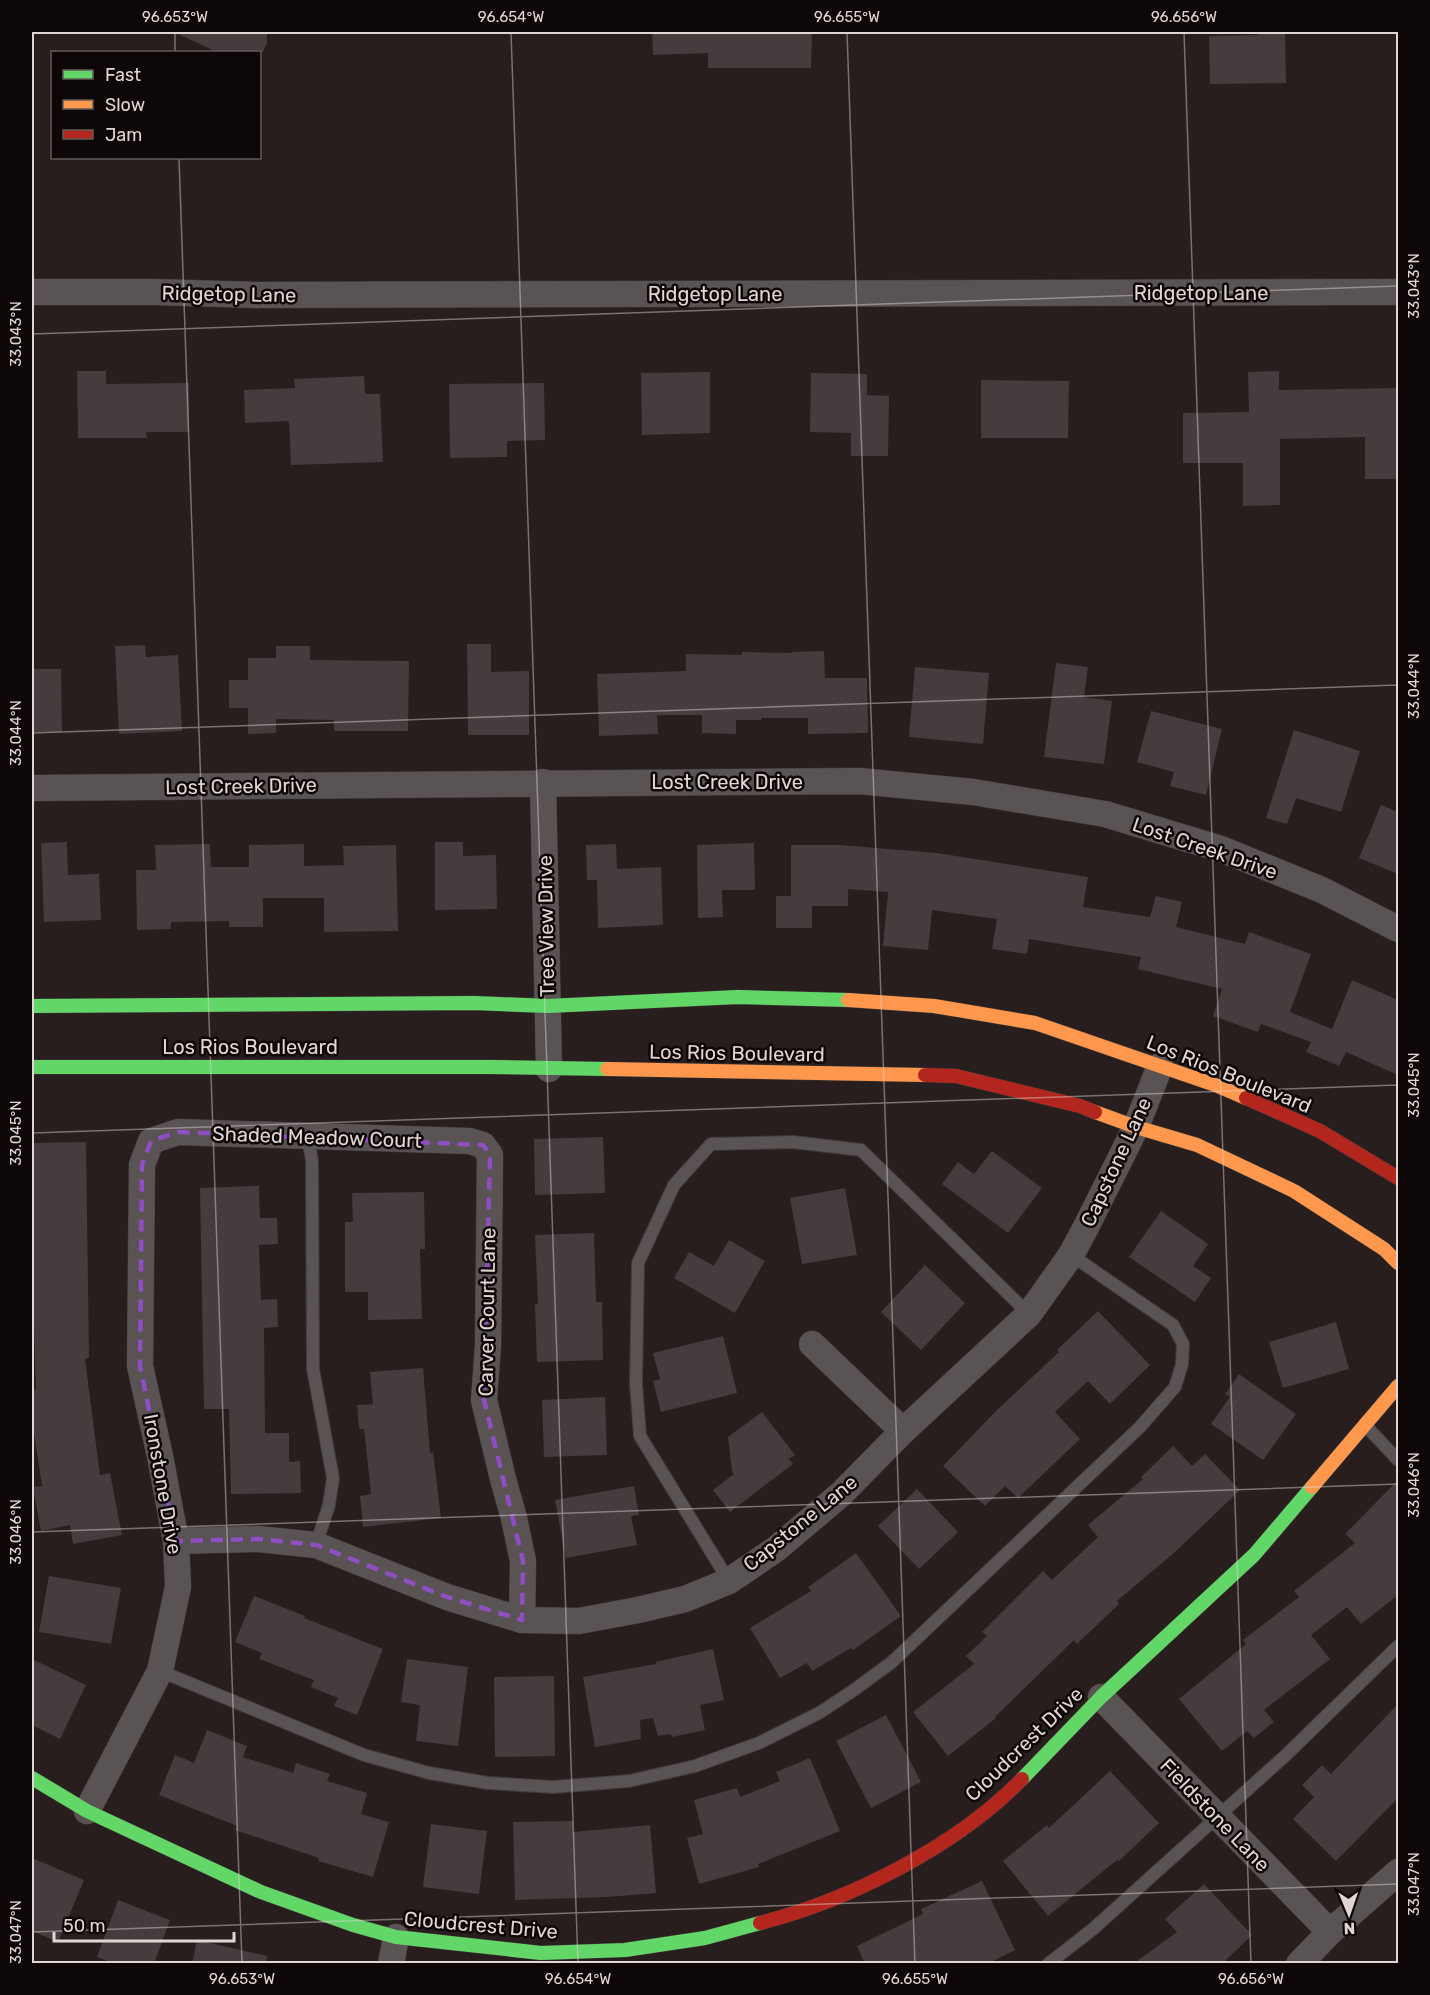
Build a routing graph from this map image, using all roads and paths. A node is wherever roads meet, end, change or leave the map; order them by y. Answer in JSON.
{"nodes":[{"id":1,"x":32,"y":292,"type":"edge"},
{"id":2,"x":1398,"y":292,"type":"edge"},
{"id":3,"x":543,"y":782,"type":"junction"},
{"id":4,"x":32,"y":788,"type":"edge"},
{"id":5,"x":1398,"y":929,"type":"edge"},
{"id":6,"x":32,"y":1006,"type":"edge"},
{"id":7,"x":548,"y":1006,"type":"junction"},
{"id":8,"x":1160,"y":1066,"type":"junction"},
{"id":9,"x":32,"y":1067,"type":"edge"},
{"id":10,"x":549,"y":1069,"type":"junction"},
{"id":11,"x":1136,"y":1127,"type":"junction"},
{"id":12,"x":308,"y":1137,"type":"junction"},
{"id":13,"x":151,"y":1140,"type":"joint"},
{"id":14,"x":483,"y":1145,"type":"joint"},
{"id":15,"x":1398,"y":1178,"type":"edge"},
{"id":16,"x":1071,"y":1255,"type":"junction"},
{"id":17,"x":1398,"y":1263,"type":"edge"},
{"id":18,"x":1029,"y":1314,"type":"junction"},
{"id":19,"x":812,"y":1344,"type":"dead end"},
{"id":20,"x":1398,"y":1386,"type":"edge"},
{"id":21,"x":1365,"y":1425,"type":"junction"},
{"id":22,"x":903,"y":1431,"type":"junction"},
{"id":23,"x":1398,"y":1460,"type":"edge"},
{"id":24,"x":176,"y":1541,"type":"junction"},
{"id":25,"x":315,"y":1545,"type":"junction"},
{"id":26,"x":729,"y":1581,"type":"junction"},
{"id":27,"x":522,"y":1620,"type":"junction"},
{"id":28,"x":1398,"y":1646,"type":"edge"},
{"id":29,"x":160,"y":1671,"type":"junction"},
{"id":30,"x":1101,"y":1697,"type":"junction"},
{"id":31,"x":32,"y":1778,"type":"edge"},
{"id":32,"x":87,"y":1811,"type":"junction"},
{"id":33,"x":1217,"y":1817,"type":"junction"},
{"id":34,"x":1398,"y":1872,"type":"edge"},
{"id":35,"x":1330,"y":1932,"type":"junction"},
{"id":36,"x":396,"y":1937,"type":"junction"},
{"id":37,"x":391,"y":1964,"type":"edge"},
{"id":38,"x":1048,"y":1964,"type":"edge"},
{"id":39,"x":1299,"y":1964,"type":"edge"}],
"edges":[{"from":1,"to":2,"type":"street","name":"Ridgetop Lane"},
{"from":3,"to":4,"type":"street","name":"Lost Creek Drive"},
{"from":3,"to":5,"type":"street","name":"Lost Creek Drive"},
{"from":3,"to":7,"type":"street","name":"Tree View Drive"},
{"from":6,"to":7,"type":"main road","name":"Los Rios Boulevard"},
{"from":7,"to":8,"type":"main road","name":"Los Rios Boulevard"},
{"from":7,"to":10,"type":"street","name":"Tree View Drive"},
{"from":8,"to":11,"type":"street","name":"Capstone Lane"},
{"from":8,"to":15,"type":"main road","name":"Los Rios Boulevard"},
{"from":9,"to":10,"type":"main road","name":"Los Rios Boulevard"},
{"from":10,"to":11,"type":"main road","name":"Los Rios Boulevard"},
{"from":11,"to":16,"type":"street","name":"Capstone Lane"},
{"from":11,"to":17,"type":"main road","name":"Los Rios Boulevard"},
{"from":12,"to":13,"type":"street","name":"Shaded Meadow Court"},
{"from":12,"to":14,"type":"street","name":"Shaded Meadow Court"},
{"from":12,"to":25,"type":"lane"},
{"from":13,"to":24,"type":"street","name":"Ironstone Drive"},
{"from":14,"to":27,"type":"street","name":"Carver Court Lane"},
{"from":16,"to":18,"type":"street","name":"Capstone Lane"},
{"from":16,"to":29,"type":"lane"},
{"from":18,"to":22,"type":"street","name":"Capstone Lane"},
{"from":18,"to":26,"type":"lane"},
{"from":19,"to":22,"type":"street"},
{"from":20,"to":21,"type":"main road","name":"Cloudcrest Drive"},
{"from":21,"to":23,"type":"lane"},
{"from":21,"to":30,"type":"main road","name":"Cloudcrest Drive"},
{"from":22,"to":26,"type":"street","name":"Capstone Lane"},
{"from":24,"to":25,"type":"street","name":"Capstone Lane"},
{"from":24,"to":29,"type":"street","name":"Ironstone Drive"},
{"from":25,"to":27,"type":"street","name":"Capstone Lane"},
{"from":26,"to":27,"type":"street","name":"Capstone Lane"},
{"from":28,"to":33,"type":"lane"},
{"from":29,"to":32,"type":"street","name":"Ironstone Drive"},
{"from":30,"to":33,"type":"street","name":"Fieldstone Lane"},
{"from":30,"to":36,"type":"main road","name":"Cloudcrest Drive"},
{"from":31,"to":32,"type":"main road","name":"Cloudcrest Drive"},
{"from":32,"to":36,"type":"main road","name":"Cloudcrest Drive"},
{"from":33,"to":35,"type":"street","name":"Fieldstone Lane"},
{"from":33,"to":38,"type":"lane"},
{"from":34,"to":35,"type":"street"},
{"from":35,"to":39,"type":"street"},
{"from":36,"to":37,"type":"street"}]}
